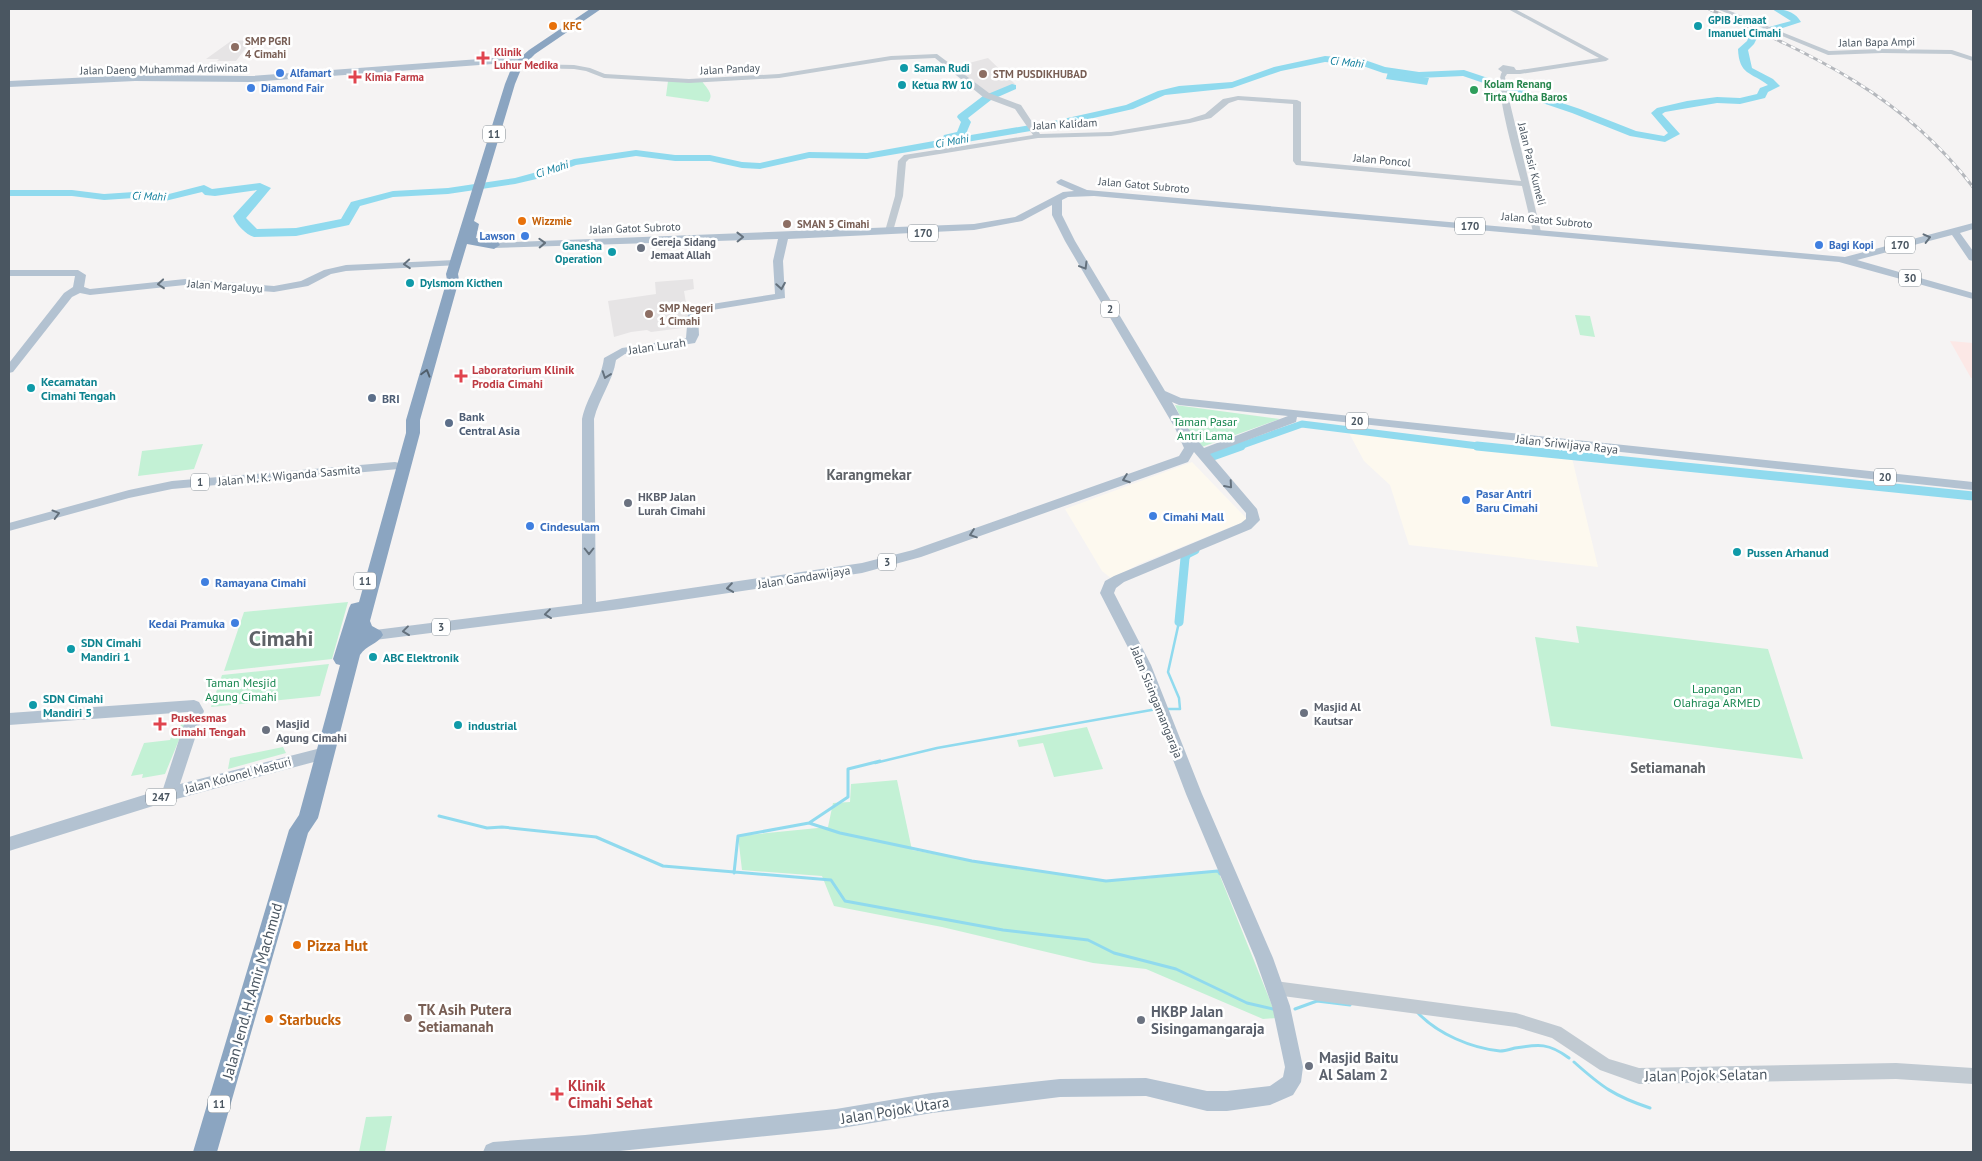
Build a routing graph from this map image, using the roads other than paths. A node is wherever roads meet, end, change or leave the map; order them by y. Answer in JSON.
{"nodes":[{"id":1,"x":596,"y":9,"type":"edge"},
{"id":2,"x":1511,"y":9,"type":"edge"},
{"id":3,"x":1720,"y":9,"type":"edge"},
{"id":4,"x":1730,"y":9,"type":"edge"},
{"id":5,"x":1759,"y":24,"type":"junction"},
{"id":6,"x":1973,"y":60,"type":"edge"},
{"id":7,"x":525,"y":63,"type":"junction"},
{"id":8,"x":9,"y":84,"type":"edge"},
{"id":9,"x":1297,"y":102,"type":"joint"},
{"id":10,"x":1035,"y":131,"type":"junction"},
{"id":11,"x":1061,"y":182,"type":"dead end"},
{"id":12,"x":1525,"y":184,"type":"junction"},
{"id":13,"x":481,"y":185,"type":"junction"},
{"id":14,"x":1094,"y":193,"type":"junction"},
{"id":15,"x":1057,"y":201,"type":"junction"},
{"id":16,"x":1035,"y":214,"type":"junction"},
{"id":17,"x":1060,"y":223,"type":"junction"},
{"id":18,"x":1973,"y":226,"type":"edge"},
{"id":19,"x":1954,"y":231,"type":"junction"},
{"id":20,"x":884,"y":232,"type":"junction"},
{"id":21,"x":1537,"y":232,"type":"junction"},
{"id":22,"x":780,"y":237,"type":"junction"},
{"id":23,"x":494,"y":245,"type":"junction"},
{"id":24,"x":1861,"y":255,"type":"junction"},
{"id":25,"x":1973,"y":258,"type":"edge"},
{"id":26,"x":1846,"y":260,"type":"junction"},
{"id":27,"x":456,"y":263,"type":"junction"},
{"id":28,"x":1866,"y":266,"type":"junction"},
{"id":29,"x":9,"y":273,"type":"edge"},
{"id":30,"x":453,"y":280,"type":"junction"},
{"id":31,"x":78,"y":289,"type":"junction"},
{"id":32,"x":1973,"y":296,"type":"edge"},
{"id":33,"x":9,"y":370,"type":"edge"},
{"id":34,"x":1161,"y":394,"type":"junction"},
{"id":35,"x":1174,"y":415,"type":"junction"},
{"id":36,"x":1292,"y":419,"type":"junction"},
{"id":37,"x":413,"y":420,"type":"junction"},
{"id":38,"x":1181,"y":428,"type":"junction"},
{"id":39,"x":1526,"y":442,"type":"junction"},
{"id":40,"x":1202,"y":453,"type":"junction"},
{"id":41,"x":1701,"y":461,"type":"junction"},
{"id":42,"x":395,"y":466,"type":"junction"},
{"id":43,"x":1973,"y":486,"type":"edge"},
{"id":44,"x":1973,"y":492,"type":"edge"},
{"id":45,"x":9,"y":527,"type":"edge"},
{"id":46,"x":589,"y":608,"type":"junction"},
{"id":47,"x":375,"y":635,"type":"junction"},
{"id":48,"x":9,"y":719,"type":"edge"},
{"id":49,"x":320,"y":754,"type":"junction"},
{"id":50,"x":169,"y":794,"type":"junction"},
{"id":51,"x":9,"y":844,"type":"edge"},
{"id":52,"x":1275,"y":988,"type":"junction"},
{"id":53,"x":1973,"y":1076,"type":"edge"},
{"id":54,"x":1292,"y":1082,"type":"joint"},
{"id":55,"x":205,"y":1152,"type":"edge"},
{"id":56,"x":493,"y":1152,"type":"edge"}],
"edges":[{"from":1,"to":7,"type":"highway","name":"Jalan Jend. H. Amir Machmud","number":"11"},
{"from":2,"to":12,"type":"street","name":"Jalan Pasir Kumeli"},
{"from":3,"to":5,"type":"street","name":"Jalan Bapa Ampi"},
{"from":4,"to":5,"type":"street","name":"Jalan Bapa Ampi"},
{"from":5,"to":6,"type":"street","name":"Jalan Bapa Ampi"},
{"from":7,"to":8,"type":"main road","name":"Jalan Daeng Muhammad Ardiwinata"},
{"from":7,"to":10,"type":"street","name":"Jalan Panday"},
{"from":7,"to":13,"type":"highway","name":"Jalan Jend. H. Amir Machmud","number":"11"},
{"from":9,"to":10,"type":"street","name":"Jalan Kalidam"},
{"from":9,"to":12,"type":"street","name":"Jalan Poncol"},
{"from":10,"to":20,"type":"street","name":"Jalan Kalidam"},
{"from":11,"to":14,"type":"main road","number":"170"},
{"from":12,"to":21,"type":"street","name":"Jalan Pasir Kumeli"},
{"from":13,"to":23,"type":"highway","name":"Jalan Jend. H. Amir Machmud","number":"11"},
{"from":13,"to":27,"type":"highway","name":"Jalan Jend. H. Amir Machmud","number":"11"},
{"from":14,"to":15,"type":"main road","name":"Jalan Gatot Subroto","number":"170"},
{"from":14,"to":21,"type":"main road","name":"Jalan Gatot Subroto","number":"170"},
{"from":15,"to":16,"type":"main road","name":"Jalan Gatot Subroto","number":"170"},
{"from":15,"to":17,"type":"main road","number":"2"},
{"from":16,"to":17,"type":"main road"},
{"from":16,"to":20,"type":"main road","name":"Jalan Gatot Subroto","number":"170"},
{"from":17,"to":34,"type":"main road","number":"2","one_way":true},
{"from":18,"to":19,"type":"main road","name":"Jalan Gatot Subroto","number":"170"},
{"from":24,"to":19,"type":"main road","name":"Jalan Gatot Subroto","number":"170","one_way":true},
{"from":19,"to":25,"type":"main road"},
{"from":20,"to":22,"type":"main road","name":"Jalan Gatot Subroto","number":"170"},
{"from":21,"to":26,"type":"main road","name":"Jalan Gatot Subroto","number":"170"},
{"from":23,"to":22,"type":"main road","name":"Jalan Gatot Subroto","number":"170","one_way":true},
{"from":22,"to":46,"type":"main road","name":"Jalan Lurah","one_way":true},
{"from":23,"to":30,"type":"highway","name":"Jalan Jend. H. Amir Machmud","number":"11"},
{"from":24,"to":26,"type":"main road","name":"Jalan Gatot Subroto","number":"170"},
{"from":24,"to":28,"type":"main road"},
{"from":26,"to":28,"type":"main road","number":"30"},
{"from":27,"to":30,"type":"highway","name":"Jalan Jend. H. Amir Machmud","number":"11"},
{"from":27,"to":31,"type":"main road","name":"Jalan Margaluyu","one_way":true},
{"from":28,"to":32,"type":"main road","number":"30"},
{"from":29,"to":31,"type":"main road"},
{"from":37,"to":30,"type":"highway","name":"Jalan Jend. H. Amir Machmud","number":"11","one_way":true},
{"from":31,"to":33,"type":"main road"},
{"from":34,"to":35,"type":"main road","number":"2"},
{"from":34,"to":39,"type":"main road","name":"Jalan Sriwijaya Raya","number":"20"},
{"from":35,"to":36,"type":"main road","name":"Jalan Sriwijaya Raya","number":"20"},
{"from":35,"to":38,"type":"main road","number":"2"},
{"from":36,"to":39,"type":"main road","name":"Jalan Sriwijaya Raya","number":"20"},
{"from":36,"to":40,"type":"main road"},
{"from":37,"to":42,"type":"highway","name":"Jalan Jend. H. Amir Machmud","number":"11"},
{"from":37,"to":47,"type":"highway","name":"Jalan Jend. H. Amir Machmud","number":"11"},
{"from":38,"to":40,"type":"main road","name":"Jalan Sisingamangaraja"},
{"from":38,"to":46,"type":"main road","name":"Jalan Gandawijaya","number":"3","one_way":true},
{"from":39,"to":41,"type":"main road","name":"Jalan Sriwijaya Raya","number":"20"},
{"from":40,"to":52,"type":"main road","name":"Jalan Sisingamangaraja","one_way":true},
{"from":41,"to":43,"type":"main road","name":"Jalan Sriwijaya Raya","number":"20"},
{"from":41,"to":44,"type":"main road","name":"Jalan Sriwijaya Raya","number":"20"},
{"from":45,"to":42,"type":"main road","name":"Jalan M. K. Wiganda Sasmita","number":"1","one_way":true},
{"from":42,"to":49,"type":"highway","name":"Jalan Jend. H. Amir Machmud","number":"11"},
{"from":46,"to":47,"type":"main road","name":"Jalan Gandawijaya","number":"3","one_way":true},
{"from":47,"to":49,"type":"highway","name":"Jalan Jend. H. Amir Machmud","number":"11"},
{"from":48,"to":50,"type":"main road"},
{"from":49,"to":50,"type":"main road","name":"Jalan Kolonel Masturi","number":"247"},
{"from":49,"to":55,"type":"highway","name":"Jalan Jend. H. Amir Machmud","number":"11"},
{"from":50,"to":51,"type":"main road","name":"Jalan Kolonel Masturi","number":"247"},
{"from":52,"to":53,"type":"street","name":"Jalan Pojok Selatan"},
{"from":52,"to":54,"type":"main road","name":"Jalan Sisingamangaraja"},
{"from":54,"to":56,"type":"main road","name":"Jalan Pojok Utara"}]}
